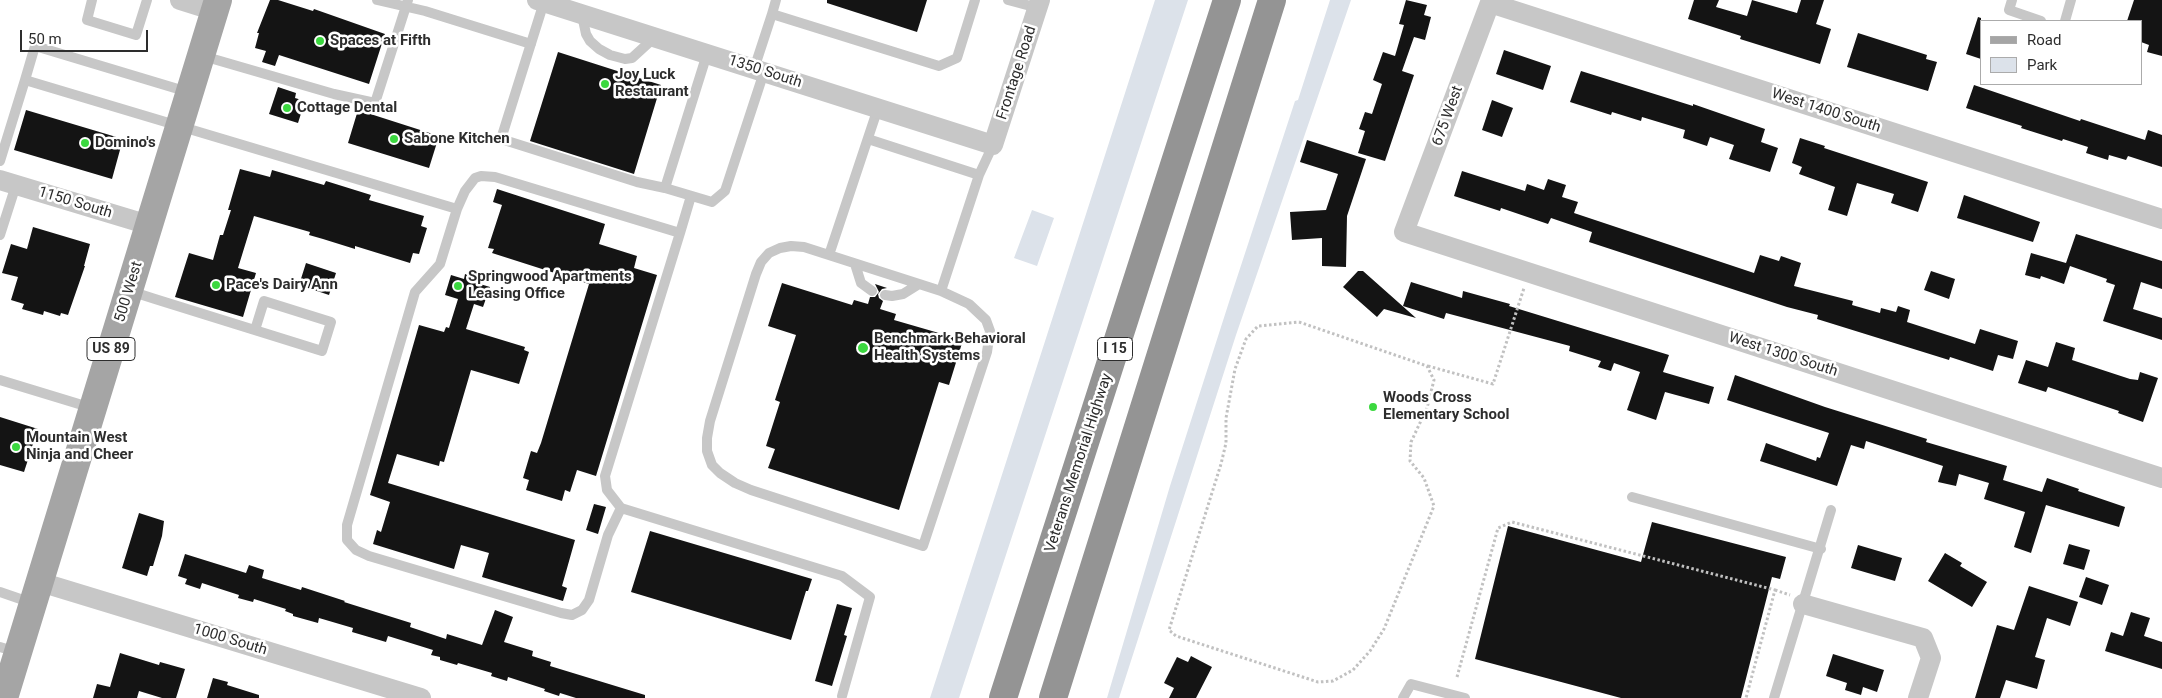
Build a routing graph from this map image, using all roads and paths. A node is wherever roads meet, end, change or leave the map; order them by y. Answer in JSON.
{"nodes":[{"id":1,"x":92,"y":0,"type":"edge"},
{"id":2,"x":147,"y":0,"type":"edge"},
{"id":3,"x":180,"y":0,"type":"edge"},
{"id":4,"x":377,"y":0,"type":"edge"},
{"id":5,"x":776,"y":0,"type":"edge"},
{"id":6,"x":974,"y":0,"type":"edge"},
{"id":7,"x":1008,"y":0,"type":"edge"},
{"id":8,"x":1227,"y":0,"type":"edge"},
{"id":9,"x":1272,"y":0,"type":"edge"},
{"id":10,"x":2012,"y":0,"type":"edge"},
{"id":11,"x":2071,"y":0,"type":"edge"},
{"id":12,"x":540,"y":1,"type":"edge"},
{"id":13,"x":1490,"y":1,"type":"edge"},
{"id":14,"x":407,"y":4,"type":"edge"},
{"id":15,"x":1039,"y":4,"type":"edge"},
{"id":16,"x":217,"y":5,"type":"edge"},
{"id":17,"x":772,"y":14,"type":"junction"},
{"id":18,"x":582,"y":15,"type":"junction"},
{"id":19,"x":2038,"y":20,"type":"edge"},
{"id":20,"x":2064,"y":20,"type":"edge"},
{"id":21,"x":655,"y":37,"type":"junction"},
{"id":22,"x":531,"y":44,"type":"junction"},
{"id":23,"x":708,"y":54,"type":"junction"},
{"id":24,"x":201,"y":56,"type":"junction"},
{"id":25,"x":759,"y":71,"type":"junction"},
{"id":26,"x":25,"y":80,"type":"junction"},
{"id":27,"x":190,"y":92,"type":"junction"},
{"id":28,"x":878,"y":108,"type":"junction"},
{"id":29,"x":180,"y":126,"type":"junction"},
{"id":30,"x":868,"y":139,"type":"junction"},
{"id":31,"x":993,"y":145,"type":"junction"},
{"id":32,"x":0,"y":161,"type":"edge"},
{"id":33,"x":979,"y":175,"type":"junction"},
{"id":34,"x":8,"y":182,"type":"edge"},
{"id":35,"x":665,"y":188,"type":"junction"},
{"id":36,"x":691,"y":196,"type":"junction"},
{"id":37,"x":457,"y":210,"type":"junction"},
{"id":38,"x":2162,"y":219,"type":"edge"},
{"id":39,"x":149,"y":225,"type":"junction"},
{"id":40,"x":1404,"y":232,"type":"joint"},
{"id":41,"x":680,"y":233,"type":"junction"},
{"id":42,"x":0,"y":235,"type":"edge"},
{"id":43,"x":829,"y":255,"type":"junction"},
{"id":44,"x":855,"y":264,"type":"junction"},
{"id":45,"x":919,"y":284,"type":"junction"},
{"id":46,"x":1526,"y":284,"type":"dead end"},
{"id":47,"x":129,"y":290,"type":"junction"},
{"id":48,"x":872,"y":291,"type":"dead end"},
{"id":49,"x":941,"y":291,"type":"junction"},
{"id":50,"x":885,"y":294,"type":"dead end"},
{"id":51,"x":255,"y":330,"type":"junction"},
{"id":52,"x":1427,"y":366,"type":"junction"},
{"id":53,"x":0,"y":380,"type":"edge"},
{"id":54,"x":93,"y":408,"type":"junction"},
{"id":55,"x":2162,"y":478,"type":"edge"},
{"id":56,"x":1632,"y":496,"type":"dead end"},
{"id":57,"x":622,"y":508,"type":"junction"},
{"id":58,"x":1831,"y":510,"type":"dead end"},
{"id":59,"x":1821,"y":549,"type":"junction"},
{"id":60,"x":1775,"y":590,"type":"junction"},
{"id":61,"x":0,"y":592,"type":"edge"},
{"id":62,"x":37,"y":592,"type":"junction"},
{"id":63,"x":1798,"y":600,"type":"junction"},
{"id":64,"x":9,"y":650,"type":"edge"},
{"id":65,"x":1457,"y":677,"type":"dead end"},
{"id":66,"x":5,"y":695,"type":"edge"},
{"id":67,"x":842,"y":696,"type":"dead end"},
{"id":68,"x":421,"y":698,"type":"edge"},
{"id":69,"x":1003,"y":698,"type":"edge"},
{"id":70,"x":1053,"y":698,"type":"edge"},
{"id":71,"x":1403,"y":698,"type":"edge"},
{"id":72,"x":1465,"y":698,"type":"edge"},
{"id":73,"x":1746,"y":698,"type":"edge"},
{"id":74,"x":1774,"y":698,"type":"edge"},
{"id":75,"x":1918,"y":698,"type":"edge"}],
"edges":[{"from":1,"to":2,"type":"lane"},
{"from":3,"to":16,"type":"street"},
{"from":4,"to":14,"type":"lane"},
{"from":5,"to":17,"type":"lane"},
{"from":6,"to":17,"type":"lane"},
{"from":7,"to":15,"type":"lane"},
{"from":8,"to":69,"type":"highway","name":"Veterans Memorial Highway","number":"I 15"},
{"from":9,"to":70,"type":"highway"},
{"from":10,"to":19,"type":"lane"},
{"from":11,"to":20,"type":"lane"},
{"from":12,"to":18,"type":"street","name":"1350 South"},
{"from":12,"to":22,"type":"lane"},
{"from":13,"to":38,"type":"street","name":"West 1400 South"},
{"from":13,"to":40,"type":"street","name":"675 West"},
{"from":14,"to":22,"type":"lane"},
{"from":14,"to":24,"type":"lane"},
{"from":15,"to":31,"type":"street","name":"Frontage Road"},
{"from":16,"to":24,"type":"main road","name":"500 West","number":"US 89"},
{"from":17,"to":25,"type":"lane"},
{"from":18,"to":21,"type":"street","name":"1350 South"},
{"from":18,"to":21,"type":"lane"},
{"from":21,"to":23,"type":"street","name":"1350 South"},
{"from":22,"to":35,"type":"lane"},
{"from":23,"to":25,"type":"street","name":"1350 South"},
{"from":23,"to":35,"type":"lane"},
{"from":24,"to":27,"type":"main road","name":"500 West","number":"US 89"},
{"from":25,"to":28,"type":"street","name":"1350 South"},
{"from":25,"to":36,"type":"lane"},
{"from":26,"to":27,"type":"lane"},
{"from":26,"to":29,"type":"lane"},
{"from":26,"to":32,"type":"lane"},
{"from":27,"to":29,"type":"main road","name":"500 West","number":"US 89"},
{"from":28,"to":30,"type":"lane"},
{"from":28,"to":31,"type":"street","name":"1350 South"},
{"from":29,"to":37,"type":"lane"},
{"from":29,"to":39,"type":"main road","name":"500 West","number":"US 89"},
{"from":30,"to":33,"type":"lane"},
{"from":30,"to":43,"type":"lane"},
{"from":31,"to":33,"type":"lane"},
{"from":33,"to":49,"type":"lane"},
{"from":34,"to":39,"type":"street","name":"1150 South"},
{"from":34,"to":42,"type":"lane"},
{"from":35,"to":36,"type":"lane"},
{"from":36,"to":41,"type":"lane"},
{"from":37,"to":41,"type":"lane"},
{"from":37,"to":57,"type":"lane"},
{"from":39,"to":47,"type":"main road","name":"500 West","number":"US 89"},
{"from":40,"to":55,"type":"street","name":"West 1300 South"},
{"from":41,"to":57,"type":"lane"},
{"from":43,"to":44,"type":"lane"},
{"from":43,"to":49,"type":"lane"},
{"from":44,"to":45,"type":"lane"},
{"from":44,"to":48,"type":"lane"},
{"from":45,"to":49,"type":"lane"},
{"from":45,"to":50,"type":"lane"},
{"from":46,"to":52,"type":"path"},
{"from":47,"to":51,"type":"lane"},
{"from":47,"to":54,"type":"main road","name":"500 West","number":"US 89"},
{"from":51,"to":51,"type":"lane"},
{"from":52,"to":52,"type":"path"},
{"from":53,"to":54,"type":"lane"},
{"from":54,"to":62,"type":"main road","name":"500 West","number":"US 89"},
{"from":56,"to":59,"type":"lane"},
{"from":57,"to":67,"type":"lane"},
{"from":58,"to":59,"type":"lane"},
{"from":59,"to":63,"type":"lane"},
{"from":60,"to":63,"type":"path"},
{"from":60,"to":65,"type":"path"},
{"from":60,"to":73,"type":"path"},
{"from":61,"to":62,"type":"lane"},
{"from":62,"to":64,"type":"main road","name":"500 West","number":"US 89"},
{"from":62,"to":68,"type":"street","name":"1000 South"},
{"from":63,"to":74,"type":"lane"},
{"from":63,"to":75,"type":"street"},
{"from":64,"to":66,"type":"main road","name":"500 West","number":"US 89"},
{"from":71,"to":72,"type":"lane"}]}
